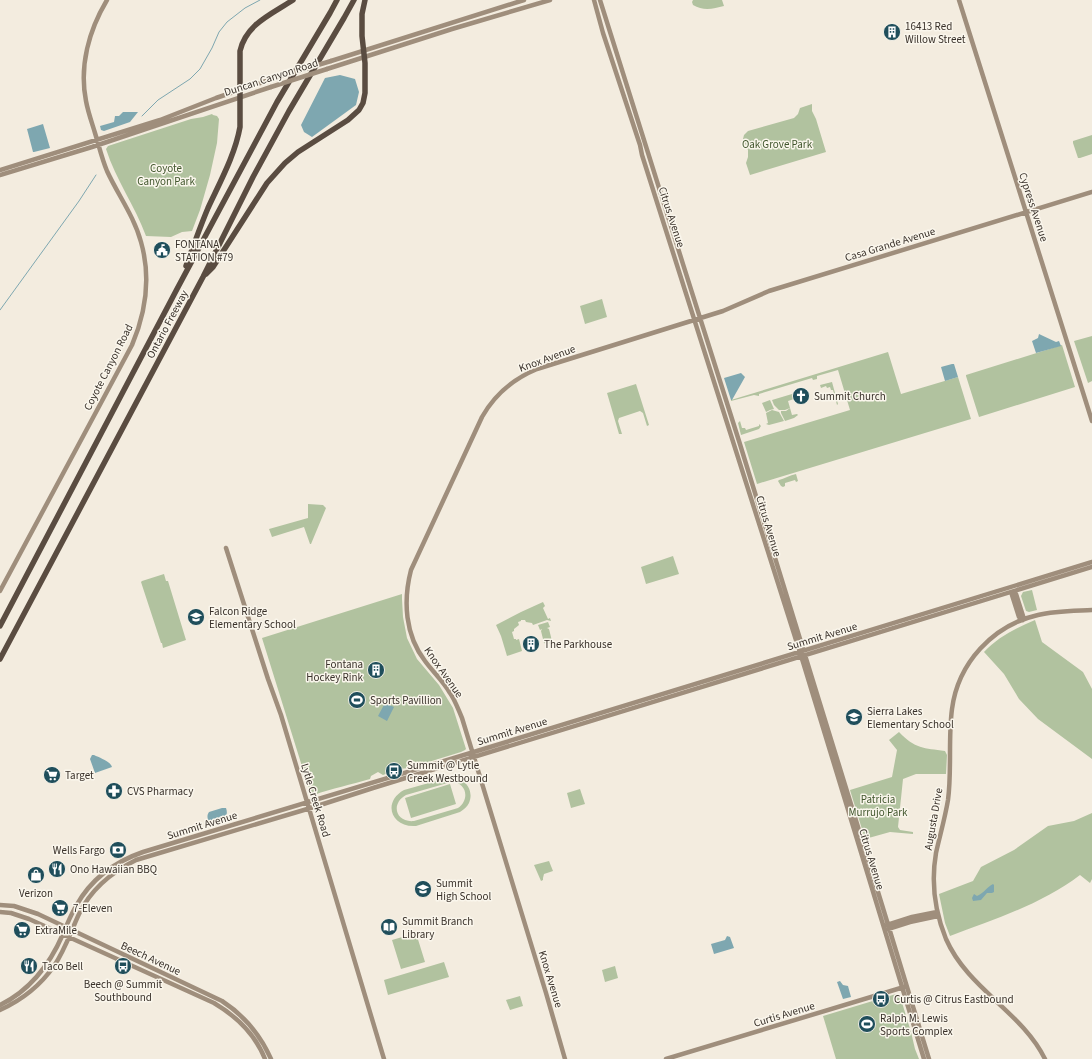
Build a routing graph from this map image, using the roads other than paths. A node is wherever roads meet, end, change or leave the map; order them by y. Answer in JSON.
{"nodes":[{"id":1,"x":107,"y":0,"type":"edge"},
{"id":2,"x":293,"y":0,"type":"edge"},
{"id":3,"x":337,"y":0,"type":"edge"},
{"id":4,"x":354,"y":0,"type":"edge"},
{"id":5,"x":365,"y":0,"type":"edge"},
{"id":6,"x":524,"y":0,"type":"edge"},
{"id":7,"x":550,"y":0,"type":"edge"},
{"id":8,"x":594,"y":0,"type":"edge"},
{"id":9,"x":600,"y":0,"type":"edge"},
{"id":10,"x":959,"y":0,"type":"edge"},
{"id":11,"x":364,"y":50,"type":"junction"},
{"id":12,"x":365,"y":57,"type":"junction"},
{"id":13,"x":240,"y":90,"type":"junction"},
{"id":14,"x":240,"y":96,"type":"junction"},
{"id":15,"x":98,"y":142,"type":"junction"},
{"id":16,"x":0,"y":170,"type":"edge"},
{"id":17,"x":0,"y":175,"type":"edge"},
{"id":18,"x":1092,"y":192,"type":"edge"},
{"id":19,"x":1026,"y":212,"type":"junction"},
{"id":20,"x":203,"y":277,"type":"junction"},
{"id":21,"x":177,"y":289,"type":"junction"},
{"id":22,"x":698,"y":319,"type":"junction"},
{"id":23,"x":1092,"y":421,"type":"edge"},
{"id":24,"x":226,"y":548,"type":"dead end"},
{"id":25,"x":1092,"y":562,"type":"edge"},
{"id":26,"x":1092,"y":567,"type":"edge"},
{"id":27,"x":0,"y":591,"type":"edge"},
{"id":28,"x":1013,"y":592,"type":"junction"},
{"id":29,"x":1092,"y":610,"type":"edge"},
{"id":30,"x":1023,"y":620,"type":"junction"},
{"id":31,"x":0,"y":626,"type":"edge"},
{"id":32,"x":803,"y":654,"type":"junction"},
{"id":33,"x":0,"y":659,"type":"edge"},
{"id":34,"x":473,"y":755,"type":"junction"},
{"id":35,"x":307,"y":802,"type":"junction"},
{"id":36,"x":309,"y":808,"type":"junction"},
{"id":37,"x":0,"y":905,"type":"edge"},
{"id":38,"x":0,"y":912,"type":"edge"},
{"id":39,"x":938,"y":914,"type":"junction"},
{"id":40,"x":889,"y":926,"type":"junction"},
{"id":41,"x":66,"y":928,"type":"junction"},
{"id":42,"x":884,"y":928,"type":"junction"},
{"id":43,"x":72,"y":931,"type":"junction"},
{"id":44,"x":63,"y":934,"type":"junction"},
{"id":45,"x":69,"y":937,"type":"junction"},
{"id":46,"x":905,"y":987,"type":"junction"},
{"id":47,"x":0,"y":1005,"type":"edge"},
{"id":48,"x":0,"y":1010,"type":"edge"},
{"id":49,"x":265,"y":1059,"type":"edge"},
{"id":50,"x":271,"y":1059,"type":"edge"},
{"id":51,"x":384,"y":1059,"type":"edge"},
{"id":52,"x":565,"y":1059,"type":"edge"},
{"id":53,"x":666,"y":1059,"type":"edge"},
{"id":54,"x":924,"y":1059,"type":"edge"},
{"id":55,"x":929,"y":1059,"type":"edge"},
{"id":56,"x":1045,"y":1059,"type":"edge"}],
"edges":[{"from":1,"to":15,"type":"main road","name":"Coyote Canyon Road"},
{"from":2,"to":13,"type":"highway"},
{"from":3,"to":21,"type":"highway","name":"Ontario Freeway"},
{"from":4,"to":20,"type":"highway","name":"Ontario Freeway"},
{"from":5,"to":11,"type":"highway"},
{"from":6,"to":11,"type":"main road","name":"Duncan Canyon Road"},
{"from":7,"to":12,"type":"main road","name":"Duncan Canyon Road"},
{"from":8,"to":22,"type":"main road","name":"Citrus Avenue"},
{"from":9,"to":22,"type":"main road","name":"Citrus Avenue"},
{"from":10,"to":19,"type":"main road","name":"Cypress Avenue"},
{"from":11,"to":12,"type":"highway"},
{"from":11,"to":13,"type":"main road","name":"Duncan Canyon Road","bridge":true},
{"from":12,"to":14,"type":"main road","name":"Duncan Canyon Road","bridge":true},
{"from":12,"to":20,"type":"highway"},
{"from":13,"to":14,"type":"highway"},
{"from":13,"to":15,"type":"main road","name":"Duncan Canyon Road"},
{"from":14,"to":15,"type":"main road","name":"Duncan Canyon Road"},
{"from":14,"to":21,"type":"highway"},
{"from":15,"to":16,"type":"main road","name":"Duncan Canyon Road"},
{"from":15,"to":17,"type":"main road","name":"Duncan Canyon Road"},
{"from":15,"to":27,"type":"main road","name":"Coyote Canyon Road"},
{"from":18,"to":19,"type":"main road","name":"Casa Grande Avenue"},
{"from":19,"to":22,"type":"main road","name":"Casa Grande Avenue"},
{"from":19,"to":23,"type":"main road","name":"Cypress Avenue"},
{"from":20,"to":33,"type":"highway","name":"Ontario Freeway"},
{"from":21,"to":31,"type":"highway","name":"Ontario Freeway"},
{"from":22,"to":32,"type":"main road","name":"Citrus Avenue"},
{"from":22,"to":34,"type":"main road","name":"Knox Avenue"},
{"from":24,"to":35,"type":"main road","name":"Lytle Creek Road"},
{"from":25,"to":32,"type":"main road","name":"Summit Avenue"},
{"from":26,"to":28,"type":"main road","name":"Summit Avenue"},
{"from":28,"to":30,"type":"main road"},
{"from":28,"to":32,"type":"main road","name":"Summit Avenue"},
{"from":29,"to":30,"type":"main road","name":"Augusta Drive"},
{"from":30,"to":39,"type":"main road","name":"Augusta Drive"},
{"from":32,"to":34,"type":"main road","name":"Summit Avenue"},
{"from":32,"to":40,"type":"main road","name":"Citrus Avenue"},
{"from":32,"to":42,"type":"main road","name":"Citrus Avenue"},
{"from":34,"to":35,"type":"main road","name":"Summit Avenue"},
{"from":34,"to":36,"type":"main road","name":"Summit Avenue"},
{"from":34,"to":52,"type":"main road","name":"Knox Avenue"},
{"from":35,"to":36,"type":"main road","name":"Lytle Creek Road"},
{"from":35,"to":41,"type":"main road","name":"Summit Avenue"},
{"from":36,"to":43,"type":"main road","name":"Summit Avenue"},
{"from":36,"to":51,"type":"main road","name":"Lytle Creek Road"},
{"from":37,"to":41,"type":"main road","name":"Beech Avenue"},
{"from":38,"to":44,"type":"main road","name":"Beech Avenue"},
{"from":39,"to":40,"type":"main road"},
{"from":39,"to":56,"type":"main road","name":"Augusta Drive"},
{"from":40,"to":42,"type":"main road"},
{"from":40,"to":46,"type":"main road","name":"Citrus Avenue"},
{"from":41,"to":43,"type":"main road","name":"Beech Avenue"},
{"from":41,"to":44,"type":"main road","name":"Summit Avenue"},
{"from":42,"to":46,"type":"main road","name":"Citrus Avenue"},
{"from":43,"to":45,"type":"main road","name":"Summit Avenue"},
{"from":43,"to":50,"type":"main road","name":"Beech Avenue"},
{"from":44,"to":45,"type":"main road","name":"Beech Avenue"},
{"from":44,"to":47,"type":"main road","name":"Summit Avenue"},
{"from":45,"to":48,"type":"main road","name":"Summit Avenue"},
{"from":45,"to":49,"type":"main road","name":"Beech Avenue"},
{"from":46,"to":53,"type":"main road","name":"Curtis Avenue"},
{"from":46,"to":54,"type":"main road","name":"Citrus Avenue"},
{"from":46,"to":55,"type":"main road","name":"Citrus Avenue"}]}
